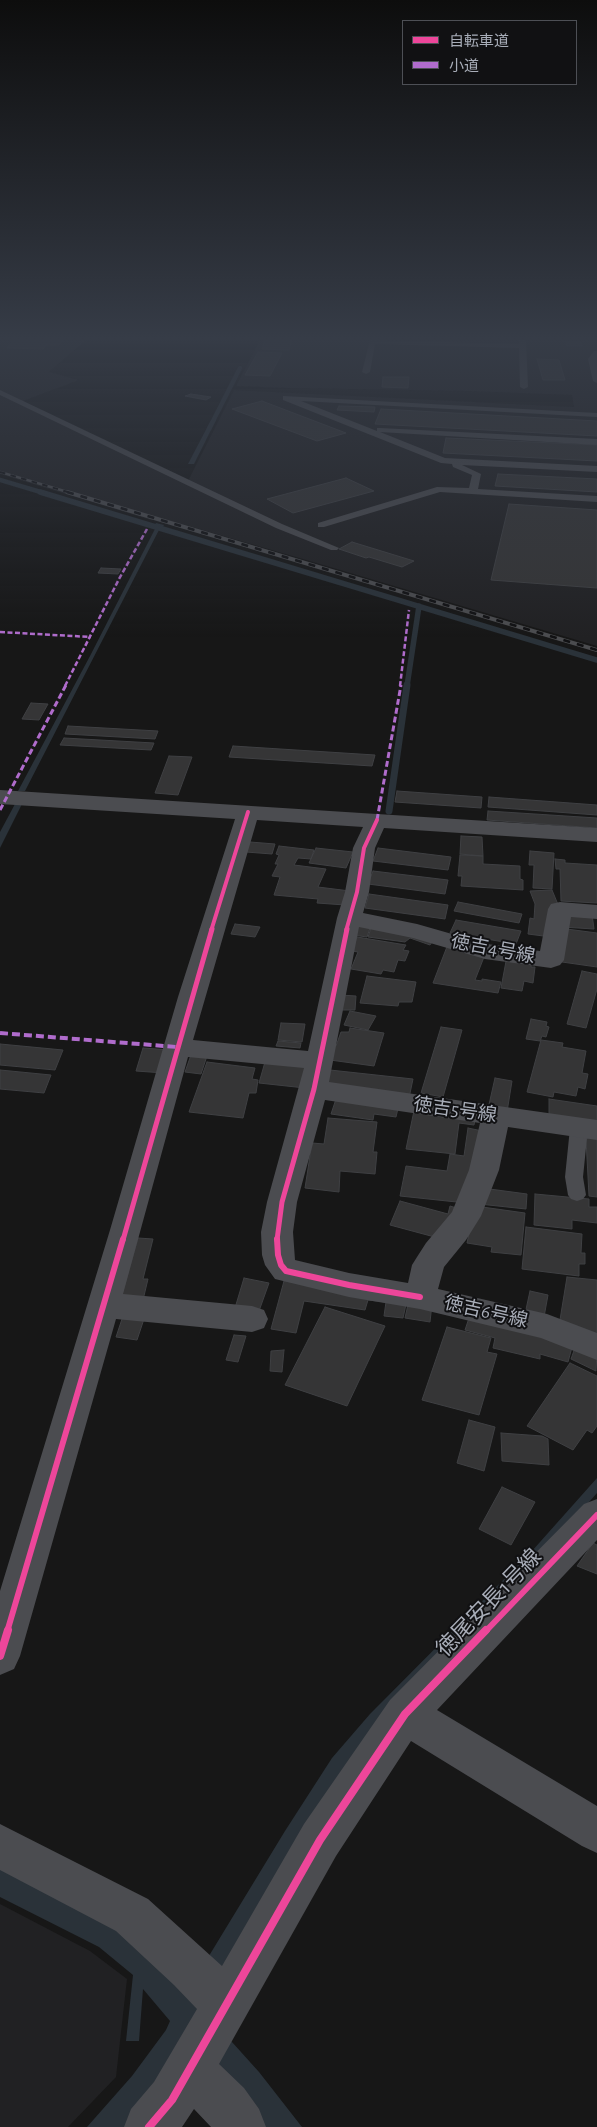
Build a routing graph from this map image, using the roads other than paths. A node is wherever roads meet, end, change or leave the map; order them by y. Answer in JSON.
{"nodes":[{"id":1,"x":98,"y":439,"type":"edge"},
{"id":2,"x":392,"y":439,"type":"edge"},
{"id":3,"x":548,"y":439,"type":"edge"},
{"id":4,"x":597,"y":442,"type":"edge"},
{"id":5,"x":444,"y":460,"type":"junction"},
{"id":6,"x":597,"y":469,"type":"edge"},
{"id":7,"x":473,"y":491,"type":"junction"},
{"id":8,"x":597,"y":499,"type":"edge"},
{"id":9,"x":321,"y":525,"type":"dead end"},
{"id":10,"x":334,"y":548,"type":"dead end"},
{"id":11,"x":0,"y":797,"type":"edge"},
{"id":12,"x":248,"y":812,"type":"junction"},
{"id":13,"x":377,"y":820,"type":"junction"},
{"id":14,"x":597,"y":835,"type":"edge"},
{"id":15,"x":597,"y":912,"type":"edge"},
{"id":16,"x":349,"y":918,"type":"junction"},
{"id":17,"x":177,"y":1047,"type":"junction"},
{"id":18,"x":318,"y":1061,"type":"junction"},
{"id":19,"x":314,"y":1089,"type":"junction"},
{"id":20,"x":496,"y":1116,"type":"junction"},
{"id":21,"x":588,"y":1129,"type":"edge"},
{"id":22,"x":577,"y":1196,"type":"dead end"},
{"id":23,"x":420,"y":1297,"type":"junction"},
{"id":24,"x":103,"y":1305,"type":"junction"},
{"id":25,"x":252,"y":1319,"type":"dead end"},
{"id":26,"x":597,"y":1347,"type":"edge"},
{"id":27,"x":597,"y":1514,"type":"edge"},
{"id":28,"x":0,"y":1656,"type":"edge"},
{"id":29,"x":405,"y":1714,"type":"junction"},
{"id":30,"x":597,"y":1831,"type":"edge"},
{"id":31,"x":0,"y":1846,"type":"edge"},
{"id":32,"x":226,"y":2005,"type":"junction"},
{"id":33,"x":190,"y":2068,"type":"junction"},
{"id":34,"x":149,"y":2127,"type":"edge"},
{"id":35,"x":241,"y":2127,"type":"edge"}],
"edges":[{"from":1,"to":10,"type":"lane"},
{"from":2,"to":5,"type":"lane"},
{"from":3,"to":4,"type":"lane"},
{"from":5,"to":6,"type":"lane"},
{"from":5,"to":7,"type":"lane"},
{"from":7,"to":8,"type":"lane"},
{"from":7,"to":9,"type":"lane"},
{"from":11,"to":12,"type":"street"},
{"from":12,"to":13,"type":"street"},
{"from":12,"to":17,"type":"street"},
{"from":13,"to":14,"type":"street"},
{"from":13,"to":16,"type":"street"},
{"from":15,"to":16,"type":"street","name":"徳吉4号線"},
{"from":16,"to":18,"type":"street"},
{"from":17,"to":18,"type":"street"},
{"from":17,"to":24,"type":"street"},
{"from":18,"to":19,"type":"street"},
{"from":19,"to":20,"type":"street","name":"徳吉5号線"},
{"from":19,"to":23,"type":"street"},
{"from":20,"to":21,"type":"street","name":"徳吉5号線"},
{"from":20,"to":23,"type":"street","name":"徳吉6号線"},
{"from":21,"to":22,"type":"lane"},
{"from":23,"to":26,"type":"street","name":"徳吉6号線"},
{"from":24,"to":25,"type":"street"},
{"from":24,"to":28,"type":"street"},
{"from":27,"to":29,"type":"street","name":"徳尾安長1号線"},
{"from":29,"to":30,"type":"street"},
{"from":29,"to":32,"type":"street","name":"徳尾安長1号線"},
{"from":31,"to":32,"type":"street"},
{"from":32,"to":33,"type":"street","name":"徳尾安長1号線"},
{"from":33,"to":34,"type":"street","name":"徳尾安長1号線"},
{"from":33,"to":35,"type":"street"}]}
